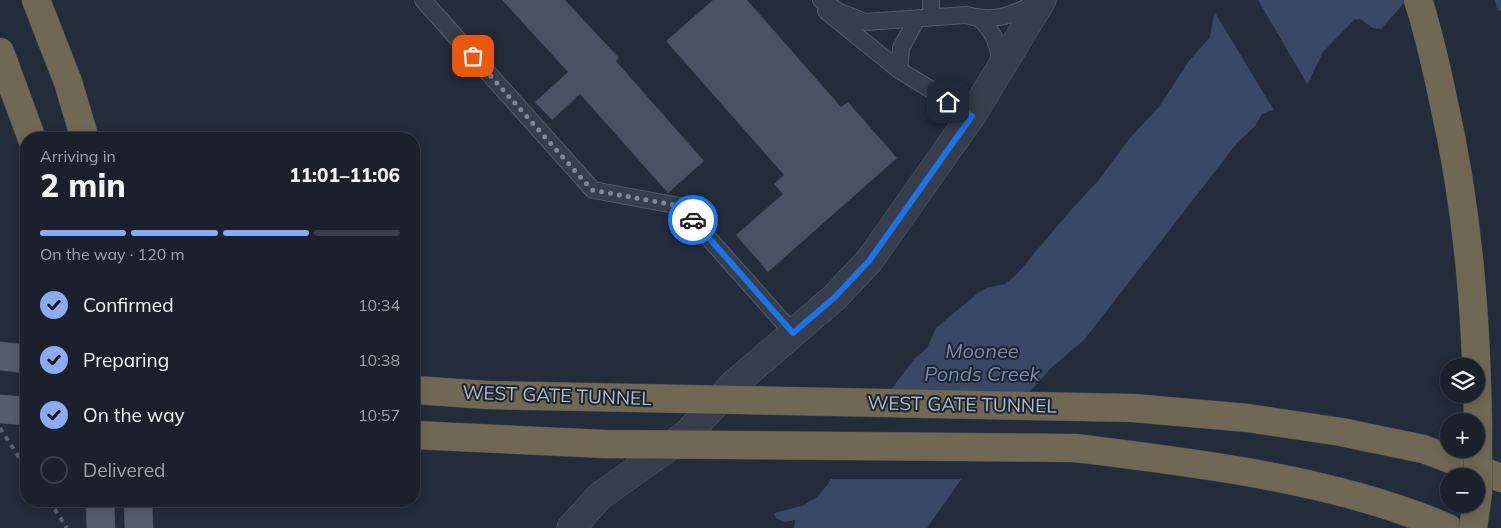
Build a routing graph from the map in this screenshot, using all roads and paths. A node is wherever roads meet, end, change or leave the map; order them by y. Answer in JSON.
{"nodes":[{"id":1,"x":36,"y":0,"type":"edge"},
{"id":2,"x":423,"y":0,"type":"edge"},
{"id":3,"x":814,"y":0,"type":"edge"},
{"id":4,"x":821,"y":0,"type":"edge"},
{"id":5,"x":931,"y":0,"type":"edge"},
{"id":6,"x":1041,"y":0,"type":"edge"},
{"id":7,"x":1418,"y":0,"type":"edge"},
{"id":8,"x":973,"y":17,"type":"junction"},
{"id":9,"x":924,"y":18,"type":"junction"},
{"id":10,"x":0,"y":52,"type":"edge"},
{"id":11,"x":1000,"y":68,"type":"junction"},
{"id":12,"x":898,"y":70,"type":"junction"},
{"id":13,"x":972,"y":116,"type":"junction"},
{"id":14,"x":29,"y":132,"type":"edge"},
{"id":15,"x":83,"y":132,"type":"edge"},
{"id":16,"x":793,"y":333,"type":"junction"},
{"id":17,"x":0,"y":356,"type":"edge"},
{"id":18,"x":20,"y":358,"type":"edge"},
{"id":19,"x":420,"y":390,"type":"edge"},
{"id":20,"x":0,"y":409,"type":"edge"},
{"id":21,"x":20,"y":411,"type":"edge"},
{"id":22,"x":420,"y":435,"type":"edge"},
{"id":23,"x":1501,"y":478,"type":"edge"},
{"id":24,"x":100,"y":507,"type":"edge"},
{"id":25,"x":138,"y":507,"type":"edge"},
{"id":26,"x":101,"y":528,"type":"edge"},
{"id":27,"x":139,"y":528,"type":"edge"},
{"id":28,"x":571,"y":528,"type":"edge"},
{"id":29,"x":1448,"y":528,"type":"edge"},
{"id":30,"x":1473,"y":528,"type":"edge"}],
"edges":[{"from":1,"to":15,"type":"highway"},
{"from":2,"to":16,"type":"lane"},
{"from":3,"to":12,"type":"lane"},
{"from":4,"to":9,"type":"lane"},
{"from":5,"to":9,"type":"lane"},
{"from":6,"to":8,"type":"lane"},
{"from":6,"to":11,"type":"street"},
{"from":7,"to":30,"type":"highway","bridge":true},
{"from":8,"to":9,"type":"lane"},
{"from":8,"to":11,"type":"lane"},
{"from":9,"to":12,"type":"lane"},
{"from":10,"to":14,"type":"highway"},
{"from":11,"to":13,"type":"street"},
{"from":12,"to":13,"type":"lane"},
{"from":13,"to":16,"type":"street"},
{"from":16,"to":28,"type":"street"},
{"from":17,"to":18,"type":"main road"},
{"from":19,"to":23,"type":"highway","name":"WEST GATE TUNNEL","bridge":true},
{"from":20,"to":21,"type":"main road"},
{"from":22,"to":29,"type":"highway","bridge":true},
{"from":24,"to":26,"type":"main road"},
{"from":25,"to":27,"type":"main road"}]}
